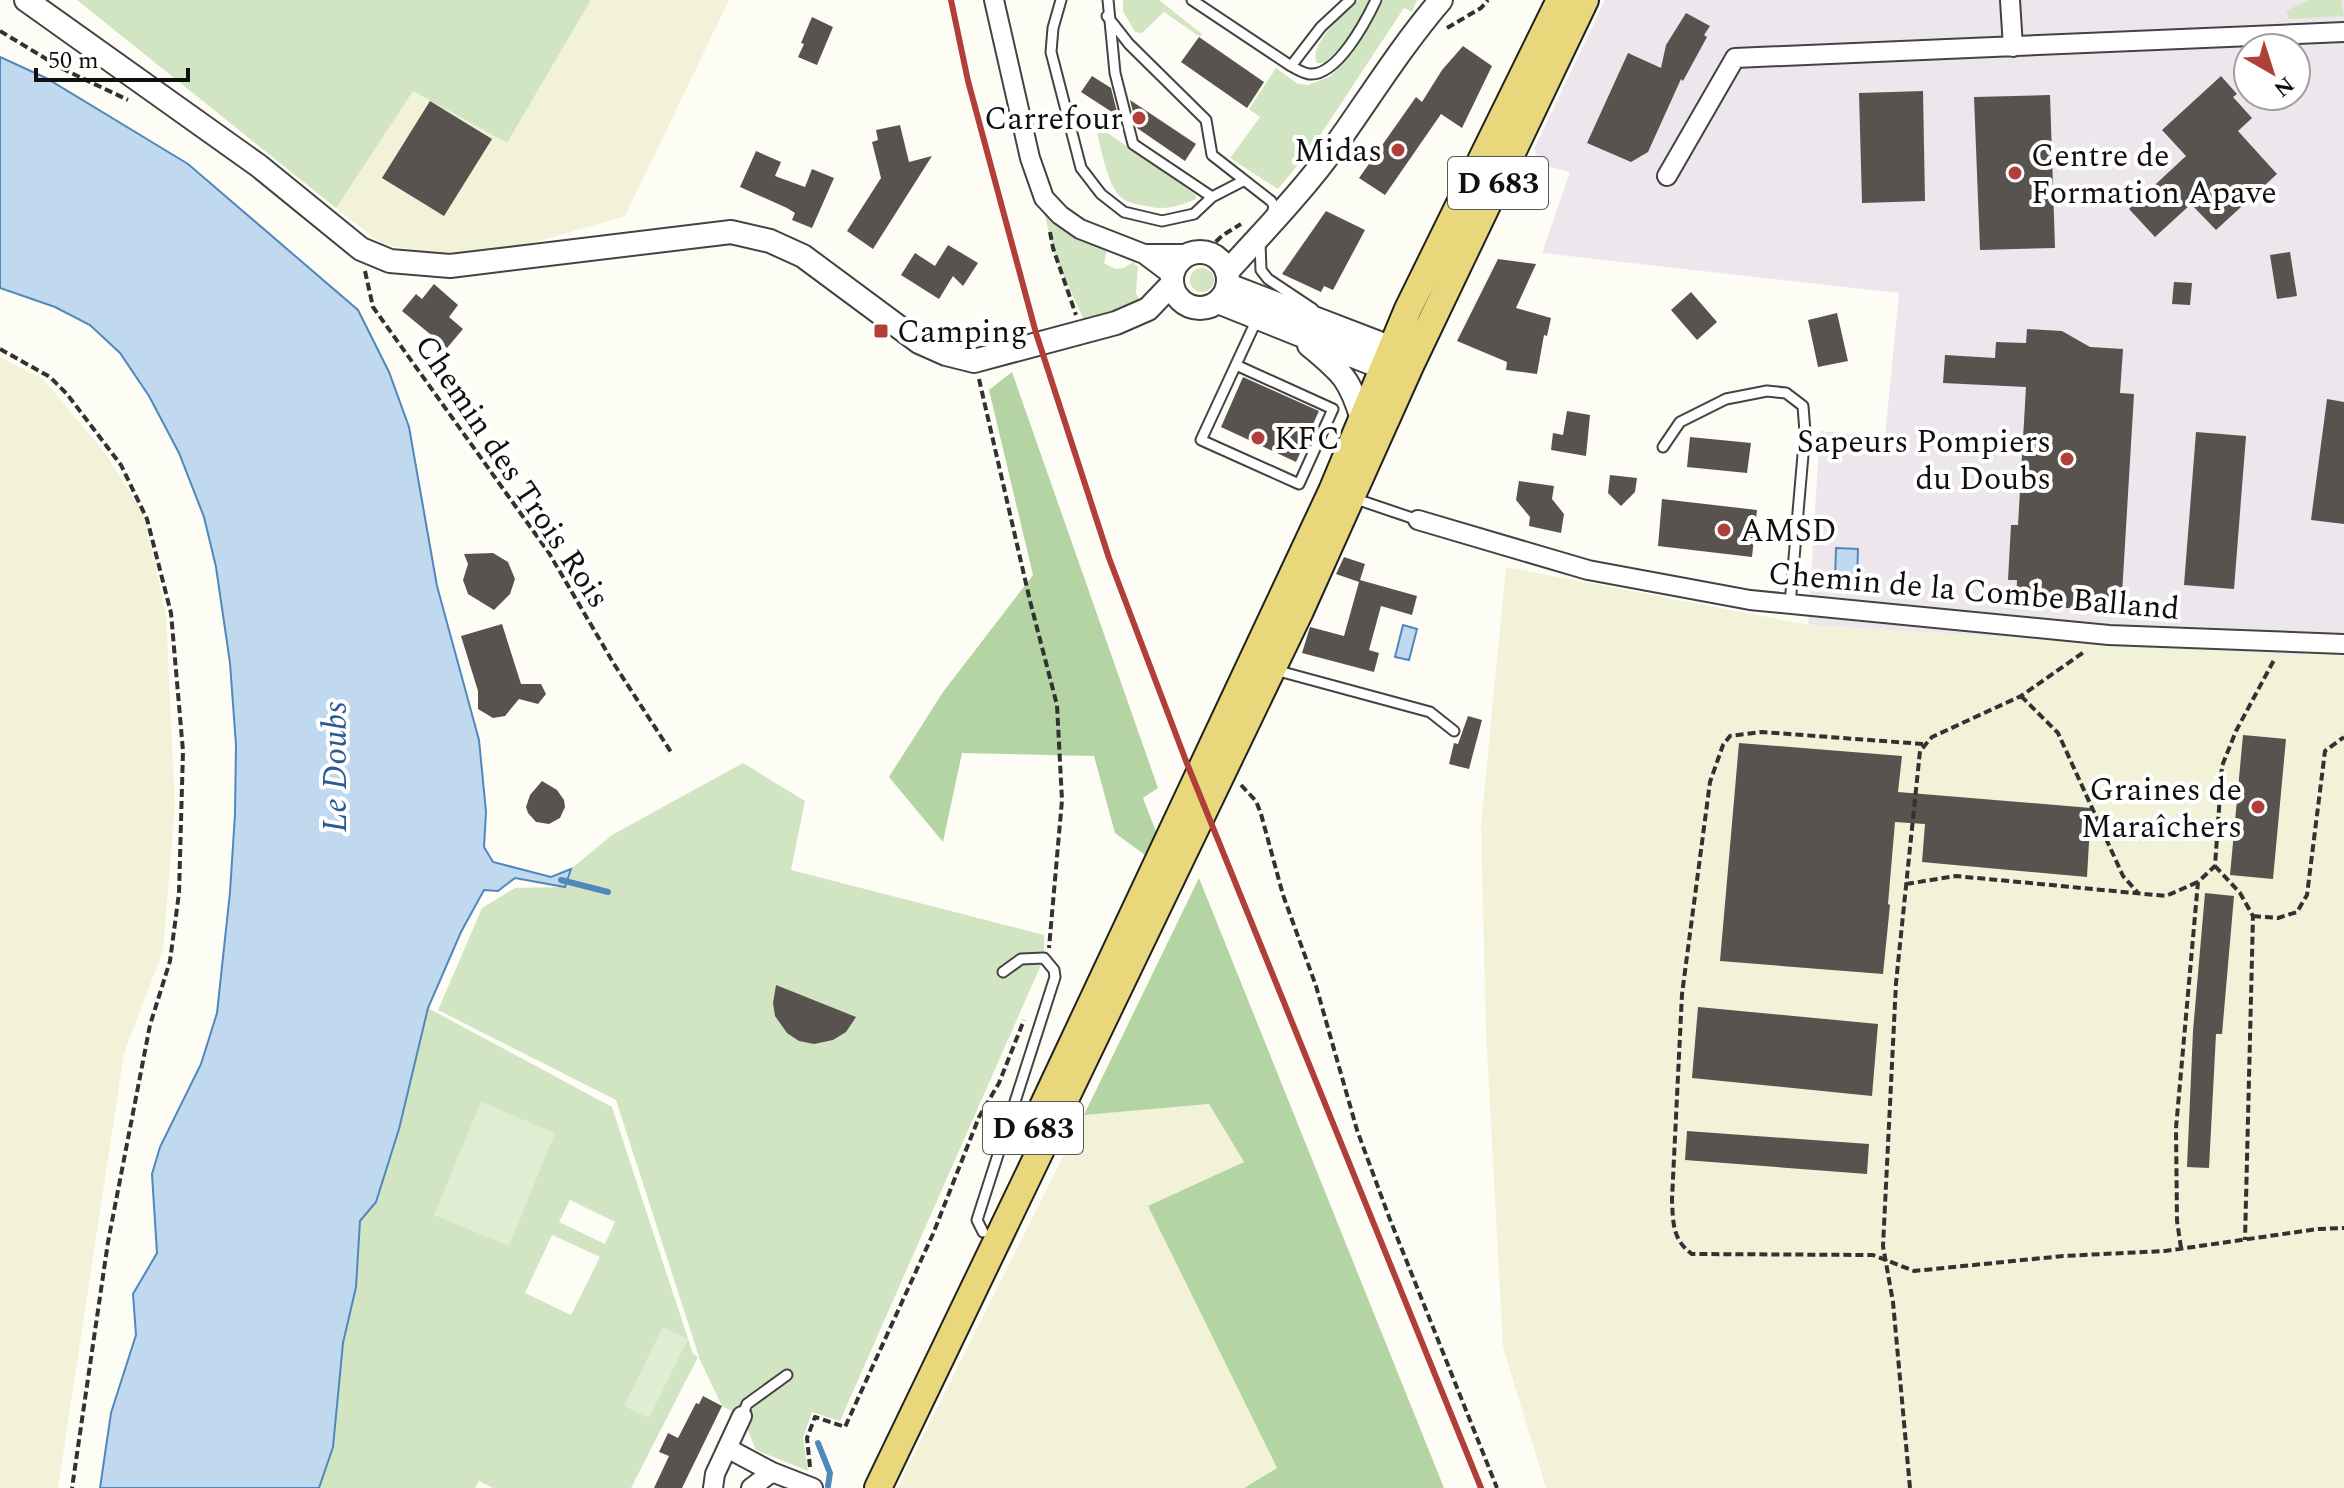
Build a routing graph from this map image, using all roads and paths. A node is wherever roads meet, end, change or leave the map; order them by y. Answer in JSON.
{"nodes":[{"id":1,"x":26,"y":0,"type":"edge"},
{"id":2,"x":994,"y":0,"type":"edge"},
{"id":3,"x":1061,"y":0,"type":"edge"},
{"id":4,"x":1108,"y":0,"type":"edge"},
{"id":5,"x":1192,"y":0,"type":"edge"},
{"id":6,"x":1350,"y":0,"type":"edge"},
{"id":7,"x":1376,"y":0,"type":"edge"},
{"id":8,"x":1441,"y":0,"type":"edge"},
{"id":9,"x":1488,"y":0,"type":"edge"},
{"id":10,"x":1560,"y":0,"type":"edge"},
{"id":11,"x":1585,"y":0,"type":"edge"},
{"id":12,"x":2010,"y":0,"type":"edge"},
{"id":13,"x":1107,"y":16,"type":"junction"},
{"id":14,"x":0,"y":31,"type":"edge"},
{"id":15,"x":2344,"y":32,"type":"edge"},
{"id":16,"x":1440,"y":37,"type":"dead end"},
{"id":17,"x":2013,"y":47,"type":"junction"},
{"id":18,"x":1291,"y":66,"type":"junction"},
{"id":19,"x":135,"y":104,"type":"dead end"},
{"id":20,"x":1667,"y":176,"type":"dead end"},
{"id":21,"x":1243,"y":181,"type":"junction"},
{"id":22,"x":1212,"y":197,"type":"junction"},
{"id":23,"x":1044,"y":198,"type":"junction"},
{"id":24,"x":1261,"y":234,"type":"junction"},
{"id":25,"x":361,"y":249,"type":"junction"},
{"id":26,"x":1144,"y":254,"type":"junction"},
{"id":27,"x":1215,"y":265,"type":"junction"},
{"id":28,"x":1175,"y":287,"type":"junction"},
{"id":29,"x":1408,"y":309,"type":"junction"},
{"id":30,"x":1258,"y":317,"type":"junction"},
{"id":31,"x":1338,"y":329,"type":"junction"},
{"id":32,"x":1293,"y":331,"type":"junction"},
{"id":33,"x":1082,"y":333,"type":"junction"},
{"id":34,"x":1361,"y":337,"type":"junction"},
{"id":35,"x":0,"y":349,"type":"edge"},
{"id":36,"x":1395,"y":360,"type":"junction"},
{"id":37,"x":974,"y":361,"type":"junction"},
{"id":38,"x":1236,"y":365,"type":"junction"},
{"id":39,"x":1362,"y":419,"type":"junction"},
{"id":40,"x":1663,"y":447,"type":"dead end"},
{"id":41,"x":1350,"y":497,"type":"junction"},
{"id":42,"x":1418,"y":520,"type":"joint"},
{"id":43,"x":1790,"y":604,"type":"junction"},
{"id":44,"x":2109,"y":635,"type":"junction"},
{"id":45,"x":2284,"y":643,"type":"junction"},
{"id":46,"x":2344,"y":644,"type":"edge"},
{"id":47,"x":1272,"y":668,"type":"junction"},
{"id":48,"x":2021,"y":696,"type":"junction"},
{"id":49,"x":1454,"y":731,"type":"dead end"},
{"id":50,"x":2344,"y":737,"type":"edge"},
{"id":51,"x":1923,"y":744,"type":"junction"},
{"id":52,"x":671,"y":752,"type":"dead end"},
{"id":53,"x":1222,"y":774,"type":"junction"},
{"id":54,"x":2215,"y":866,"type":"junction"},
{"id":55,"x":2198,"y":882,"type":"junction"},
{"id":56,"x":1906,"y":884,"type":"junction"},
{"id":57,"x":2138,"y":893,"type":"junction"},
{"id":58,"x":2253,"y":916,"type":"junction"},
{"id":59,"x":1047,"y":959,"type":"junction"},
{"id":60,"x":1003,"y":972,"type":"dead end"},
{"id":61,"x":1026,"y":1015,"type":"dead end"},
{"id":62,"x":2344,"y":1228,"type":"edge"},
{"id":63,"x":983,"y":1232,"type":"junction"},
{"id":64,"x":2245,"y":1240,"type":"junction"},
{"id":65,"x":2181,"y":1248,"type":"junction"},
{"id":66,"x":1885,"y":1258,"type":"junction"},
{"id":67,"x":787,"y":1375,"type":"dead end"},
{"id":68,"x":742,"y":1416,"type":"joint"},
{"id":69,"x":727,"y":1448,"type":"junction"},
{"id":70,"x":772,"y":1472,"type":"junction"},
{"id":71,"x":72,"y":1488,"type":"edge"},
{"id":72,"x":713,"y":1488,"type":"edge"},
{"id":73,"x":751,"y":1488,"type":"edge"},
{"id":74,"x":813,"y":1488,"type":"edge"},
{"id":75,"x":859,"y":1488,"type":"edge"},
{"id":76,"x":878,"y":1488,"type":"edge"},
{"id":77,"x":1497,"y":1488,"type":"edge"},
{"id":78,"x":1910,"y":1488,"type":"edge"}],
"edges":[{"from":1,"to":25,"type":"street"},
{"from":2,"to":23,"type":"street"},
{"from":3,"to":22,"type":"lane"},
{"from":4,"to":13,"type":"lane"},
{"from":5,"to":18,"type":"lane"},
{"from":6,"to":18,"type":"lane"},
{"from":7,"to":18,"type":"lane"},
{"from":8,"to":24,"type":"street"},
{"from":9,"to":16,"type":"path"},
{"from":10,"to":29,"type":"main road","number":"D 683"},
{"from":11,"to":36,"type":"main road","number":"D 683"},
{"from":12,"to":17,"type":"street"},
{"from":13,"to":21,"type":"lane"},
{"from":13,"to":22,"type":"lane"},
{"from":14,"to":19,"type":"path"},
{"from":15,"to":17,"type":"street"},
{"from":17,"to":20,"type":"street"},
{"from":21,"to":22,"type":"lane"},
{"from":21,"to":24,"type":"lane"},
{"from":23,"to":26,"type":"street"},
{"from":23,"to":33,"type":"path"},
{"from":24,"to":27,"type":"street"},
{"from":24,"to":31,"type":"lane"},
{"from":25,"to":37,"type":"street"},
{"from":25,"to":52,"type":"path","name":"Chemin des Trois Rois"},
{"from":26,"to":27,"type":"street"},
{"from":26,"to":28,"type":"street"},
{"from":27,"to":28,"type":"street"},
{"from":27,"to":28,"type":"street"},
{"from":27,"to":30,"type":"street"},
{"from":27,"to":31,"type":"street"},
{"from":28,"to":33,"type":"street"},
{"from":29,"to":34,"type":"street"},
{"from":29,"to":36,"type":"main road","number":"D 683"},
{"from":30,"to":32,"type":"street"},
{"from":30,"to":38,"type":"lane"},
{"from":31,"to":34,"type":"street"},
{"from":32,"to":36,"type":"street"},
{"from":32,"to":39,"type":"street"},
{"from":33,"to":37,"type":"street"},
{"from":34,"to":36,"type":"street"},
{"from":35,"to":71,"type":"path"},
{"from":36,"to":39,"type":"main road","number":"D 683"},
{"from":36,"to":41,"type":"main road","number":"D 683"},
{"from":37,"to":59,"type":"path"},
{"from":38,"to":38,"type":"lane"},
{"from":39,"to":63,"type":"main road","number":"D 683"},
{"from":40,"to":43,"type":"lane"},
{"from":41,"to":42,"type":"lane"},
{"from":41,"to":47,"type":"main road","number":"D 683"},
{"from":42,"to":43,"type":"street","name":"Chemin de la Combe Balland"},
{"from":43,"to":44,"type":"street","name":"Chemin de la Combe Balland"},
{"from":44,"to":45,"type":"street","name":"Chemin de la Combe Balland"},
{"from":44,"to":48,"type":"path"},
{"from":45,"to":46,"type":"street","name":"Chemin de la Combe Balland"},
{"from":45,"to":54,"type":"path"},
{"from":47,"to":49,"type":"lane"},
{"from":47,"to":53,"type":"main road","number":"D 683"},
{"from":48,"to":51,"type":"path"},
{"from":48,"to":57,"type":"path"},
{"from":50,"to":58,"type":"path"},
{"from":51,"to":56,"type":"path"},
{"from":51,"to":66,"type":"path"},
{"from":53,"to":76,"type":"main road","number":"D 683"},
{"from":53,"to":77,"type":"path"},
{"from":54,"to":55,"type":"path"},
{"from":54,"to":58,"type":"path"},
{"from":55,"to":57,"type":"path"},
{"from":55,"to":65,"type":"path"},
{"from":56,"to":57,"type":"path"},
{"from":56,"to":66,"type":"path"},
{"from":58,"to":64,"type":"path"},
{"from":59,"to":60,"type":"lane"},
{"from":59,"to":63,"type":"lane"},
{"from":61,"to":74,"type":"path"},
{"from":62,"to":64,"type":"path"},
{"from":63,"to":75,"type":"main road","number":"D 683"},
{"from":64,"to":65,"type":"path"},
{"from":65,"to":66,"type":"path"},
{"from":66,"to":78,"type":"path"},
{"from":67,"to":68,"type":"lane"},
{"from":68,"to":69,"type":"street"},
{"from":69,"to":70,"type":"street"},
{"from":69,"to":72,"type":"street"},
{"from":70,"to":73,"type":"street"},
{"from":70,"to":74,"type":"street"}]}
